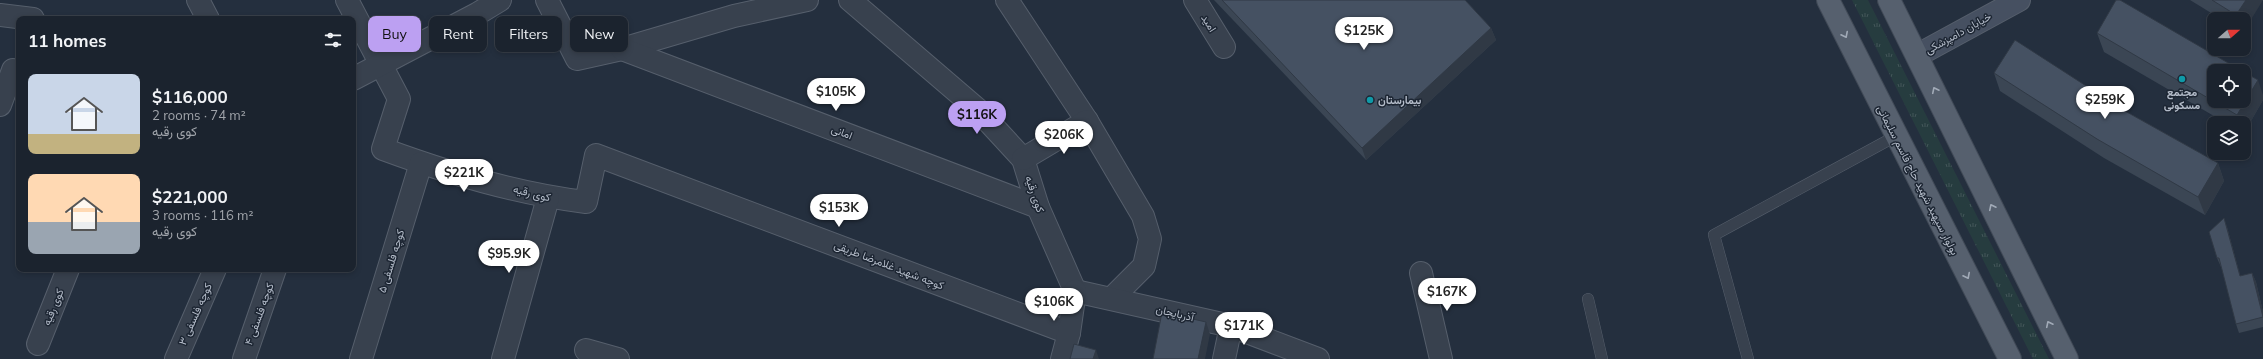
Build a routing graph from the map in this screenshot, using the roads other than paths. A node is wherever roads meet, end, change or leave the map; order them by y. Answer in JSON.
{"nodes":[{"id":1,"x":198,"y":0,"type":"edge"},
{"id":2,"x":347,"y":0,"type":"edge"},
{"id":3,"x":500,"y":0,"type":"edge"},
{"id":4,"x":547,"y":0,"type":"edge"},
{"id":5,"x":807,"y":0,"type":"edge"},
{"id":6,"x":850,"y":0,"type":"edge"},
{"id":7,"x":1007,"y":0,"type":"edge"},
{"id":8,"x":1195,"y":0,"type":"edge"},
{"id":9,"x":1828,"y":0,"type":"edge"},
{"id":10,"x":1889,"y":0,"type":"edge"},
{"id":11,"x":2019,"y":0,"type":"edge"},
{"id":12,"x":473,"y":7,"type":"edge"},
{"id":13,"x":731,"y":8,"type":"edge"},
{"id":14,"x":0,"y":15,"type":"edge"},
{"id":15,"x":206,"y":16,"type":"edge"},
{"id":16,"x":356,"y":16,"type":"edge"},
{"id":17,"x":16,"y":17,"type":"edge"},
{"id":18,"x":356,"y":17,"type":"edge"},
{"id":19,"x":570,"y":45,"type":"edge"},
{"id":20,"x":1224,"y":46,"type":"dead end"},
{"id":21,"x":628,"y":47,"type":"edge"},
{"id":22,"x":628,"y":51,"type":"edge"},
{"id":23,"x":573,"y":52,"type":"edge"},
{"id":24,"x":608,"y":52,"type":"edge"},
{"id":25,"x":1918,"y":55,"type":"junction"},
{"id":26,"x":381,"y":64,"type":"junction"},
{"id":27,"x":13,"y":70,"type":"dead end"},
{"id":28,"x":356,"y":77,"type":"edge"},
{"id":29,"x":0,"y":105,"type":"edge"},
{"id":30,"x":1087,"y":121,"type":"junction"},
{"id":31,"x":1896,"y":136,"type":"junction"},
{"id":32,"x":596,"y":155,"type":"joint"},
{"id":33,"x":1023,"y":159,"type":"junction"},
{"id":34,"x":421,"y":164,"type":"junction"},
{"id":35,"x":548,"y":198,"type":"junction"},
{"id":36,"x":1038,"y":207,"type":"junction"},
{"id":37,"x":67,"y":272,"type":"edge"},
{"id":38,"x":214,"y":272,"type":"edge"},
{"id":39,"x":275,"y":272,"type":"edge"},
{"id":40,"x":1421,"y":273,"type":"dead end"},
{"id":41,"x":1075,"y":291,"type":"junction"},
{"id":42,"x":1112,"y":298,"type":"junction"},
{"id":43,"x":1588,"y":299,"type":"dead end"},
{"id":44,"x":1231,"y":326,"type":"junction"},
{"id":45,"x":1070,"y":333,"type":"junction"},
{"id":46,"x":38,"y":344,"type":"dead end"},
{"id":47,"x":585,"y":354,"type":"edge"},
{"id":48,"x":176,"y":359,"type":"edge"},
{"id":49,"x":244,"y":359,"type":"edge"},
{"id":50,"x":361,"y":359,"type":"edge"},
{"id":51,"x":503,"y":359,"type":"edge"},
{"id":52,"x":618,"y":359,"type":"edge"},
{"id":53,"x":1062,"y":359,"type":"edge"},
{"id":54,"x":1224,"y":359,"type":"edge"},
{"id":55,"x":1318,"y":359,"type":"edge"},
{"id":56,"x":1441,"y":359,"type":"edge"},
{"id":57,"x":1602,"y":359,"type":"edge"},
{"id":58,"x":1748,"y":359,"type":"edge"},
{"id":59,"x":2010,"y":359,"type":"edge"},
{"id":60,"x":2067,"y":359,"type":"edge"}],
"edges":[{"from":1,"to":15,"type":"street"},
{"from":2,"to":16,"type":"street"},
{"from":3,"to":12,"type":"street"},
{"from":4,"to":19,"type":"street"},
{"from":5,"to":13,"type":"street"},
{"from":6,"to":33,"type":"street","name":"کوی رقیه"},
{"from":7,"to":30,"type":"street"},
{"from":8,"to":20,"type":"street","name":"امید"},
{"from":9,"to":31,"type":"main road","name":"بولوار سپهبد شهید حاج قاسم سلیمانی","one_way":true},
{"from":10,"to":25,"type":"main road"},
{"from":11,"to":25,"type":"street","name":"خیابان دامپزشکی"},
{"from":12,"to":26,"type":"street"},
{"from":13,"to":21,"type":"street"},
{"from":14,"to":17,"type":"street"},
{"from":18,"to":26,"type":"street"},
{"from":22,"to":36,"type":"street","name":"امانی"},
{"from":23,"to":24,"type":"street"},
{"from":60,"to":25,"type":"main road","one_way":true},
{"from":26,"to":28,"type":"street"},
{"from":26,"to":34,"type":"street","name":"کوی رقیه"},
{"from":27,"to":29,"type":"street"},
{"from":30,"to":33,"type":"street"},
{"from":30,"to":42,"type":"street"},
{"from":31,"to":58,"type":"lane"},
{"from":31,"to":59,"type":"main road","name":"بولوار سپهبد شهید حاج قاسم سلیمانی","one_way":true},
{"from":32,"to":35,"type":"street","name":"کوی رقیه"},
{"from":32,"to":45,"type":"street","name":"کوچه شهید غلامرضا طریقی"},
{"from":33,"to":36,"type":"street","name":"کوی رقیه"},
{"from":34,"to":35,"type":"street","name":"کوی رقیه"},
{"from":34,"to":50,"type":"street","name":"کوچه فلسفی ۵"},
{"from":35,"to":51,"type":"street"},
{"from":36,"to":41,"type":"street","name":"کوی رقیه"},
{"from":37,"to":46,"type":"street","name":"کوی رقیه"},
{"from":38,"to":48,"type":"street","name":"کوچه فلسفی ۳"},
{"from":39,"to":49,"type":"street","name":"کوچه فلسفی ۴"},
{"from":40,"to":56,"type":"street"},
{"from":41,"to":42,"type":"street","name":"آذربایجان"},
{"from":41,"to":45,"type":"street"},
{"from":42,"to":44,"type":"street","name":"آذربایجان"},
{"from":43,"to":57,"type":"lane"},
{"from":44,"to":54,"type":"street"},
{"from":44,"to":55,"type":"street","name":"آذربایجان"},
{"from":45,"to":53,"type":"street"},
{"from":47,"to":52,"type":"street"}]}
